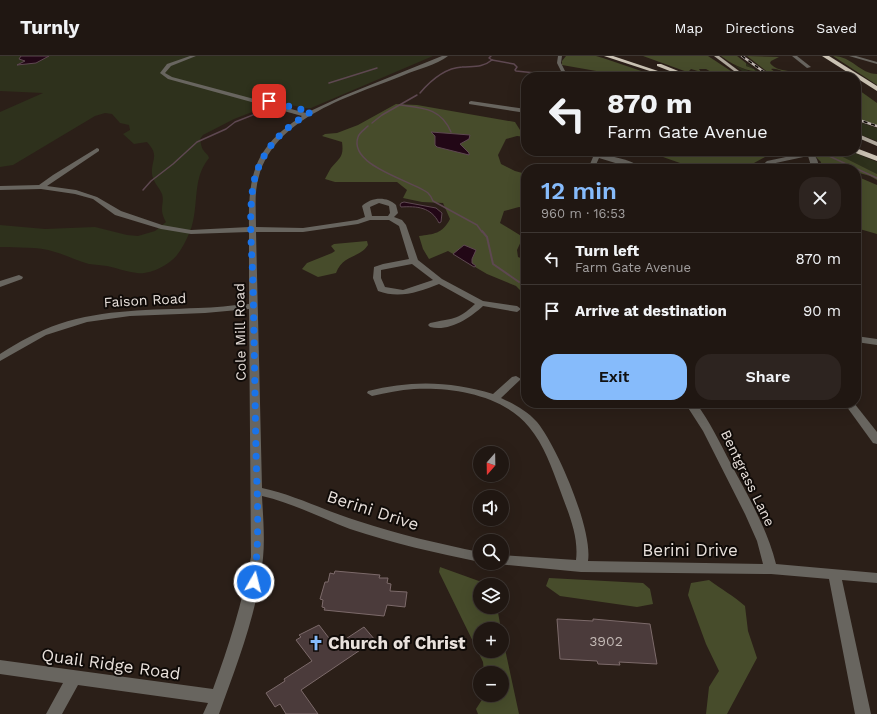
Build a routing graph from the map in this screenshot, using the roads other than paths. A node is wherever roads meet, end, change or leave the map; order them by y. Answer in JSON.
{"nodes":[{"id":1,"x":194,"y":56,"type":"edge"},
{"id":2,"x":446,"y":56,"type":"edge"},
{"id":3,"x":560,"y":56,"type":"edge"},
{"id":4,"x":607,"y":56,"type":"edge"},
{"id":5,"x":618,"y":56,"type":"edge"},
{"id":6,"x":716,"y":56,"type":"edge"},
{"id":7,"x":794,"y":56,"type":"edge"},
{"id":8,"x":825,"y":56,"type":"edge"},
{"id":9,"x":851,"y":56,"type":"edge"},
{"id":10,"x":819,"y":59,"type":"dead end"},
{"id":11,"x":877,"y":63,"type":"edge"},
{"id":12,"x":656,"y":64,"type":"dead end"},
{"id":13,"x":810,"y":67,"type":"dead end"},
{"id":14,"x":564,"y":72,"type":"edge"},
{"id":15,"x":657,"y":72,"type":"edge"},
{"id":16,"x":660,"y":72,"type":"edge"},
{"id":17,"x":677,"y":72,"type":"edge"},
{"id":18,"x":738,"y":72,"type":"edge"},
{"id":19,"x":838,"y":72,"type":"edge"},
{"id":20,"x":850,"y":72,"type":"edge"},
{"id":21,"x":861,"y":79,"type":"edge"},
{"id":22,"x":861,"y":87,"type":"edge"},
{"id":23,"x":877,"y":89,"type":"edge"},
{"id":24,"x":877,"y":97,"type":"edge"},
{"id":25,"x":471,"y":103,"type":"dead end"},
{"id":26,"x":521,"y":110,"type":"edge"},
{"id":27,"x":309,"y":113,"type":"junction"},
{"id":28,"x":861,"y":138,"type":"edge"},
{"id":29,"x":861,"y":144,"type":"edge"},
{"id":30,"x":877,"y":144,"type":"edge"},
{"id":31,"x":97,"y":150,"type":"dead end"},
{"id":32,"x":877,"y":150,"type":"edge"},
{"id":33,"x":861,"y":152,"type":"edge"},
{"id":34,"x":597,"y":156,"type":"joint"},
{"id":35,"x":792,"y":156,"type":"edge"},
{"id":36,"x":877,"y":159,"type":"edge"},
{"id":37,"x":593,"y":164,"type":"edge"},
{"id":38,"x":628,"y":164,"type":"edge"},
{"id":39,"x":767,"y":164,"type":"edge"},
{"id":40,"x":42,"y":187,"type":"junction"},
{"id":41,"x":0,"y":188,"type":"edge"},
{"id":42,"x":369,"y":218,"type":"junction"},
{"id":43,"x":390,"y":218,"type":"junction"},
{"id":44,"x":252,"y":230,"type":"junction"},
{"id":45,"x":414,"y":261,"type":"junction"},
{"id":46,"x":19,"y":277,"type":"dead end"},
{"id":47,"x":439,"y":281,"type":"junction"},
{"id":48,"x":0,"y":284,"type":"edge"},
{"id":49,"x":481,"y":303,"type":"junction"},
{"id":50,"x":253,"y":306,"type":"junction"},
{"id":51,"x":517,"y":309,"type":"dead end"},
{"id":52,"x":432,"y":326,"type":"dead end"},
{"id":53,"x":861,"y":340,"type":"edge"},
{"id":54,"x":877,"y":342,"type":"edge"},
{"id":55,"x":1,"y":357,"type":"edge"},
{"id":56,"x":516,"y":379,"type":"dead end"},
{"id":57,"x":372,"y":394,"type":"dead end"},
{"id":58,"x":494,"y":398,"type":"junction"},
{"id":59,"x":694,"y":408,"type":"edge"},
{"id":60,"x":853,"y":408,"type":"edge"},
{"id":61,"x":877,"y":440,"type":"edge"},
{"id":62,"x":257,"y":491,"type":"junction"},
{"id":63,"x":473,"y":556,"type":"edge"},
{"id":64,"x":509,"y":561,"type":"edge"},
{"id":65,"x":581,"y":567,"type":"junction"},
{"id":66,"x":771,"y":569,"type":"junction"},
{"id":67,"x":834,"y":574,"type":"junction"},
{"id":68,"x":877,"y":578,"type":"edge"},
{"id":69,"x":0,"y":667,"type":"edge"},
{"id":70,"x":74,"y":678,"type":"junction"},
{"id":71,"x":217,"y":697,"type":"junction"},
{"id":72,"x":54,"y":714,"type":"edge"},
{"id":73,"x":211,"y":714,"type":"edge"},
{"id":74,"x":863,"y":714,"type":"edge"}],
"edges":[{"from":1,"to":27,"type":"street"},
{"from":2,"to":27,"type":"street","name":"Cole Mill Road"},
{"from":3,"to":14,"type":"street"},
{"from":4,"to":15,"type":"highway"},
{"from":5,"to":16,"type":"highway"},
{"from":6,"to":18,"type":"main road"},
{"from":7,"to":13,"type":"street"},
{"from":8,"to":20,"type":"highway"},
{"from":9,"to":11,"type":"street"},
{"from":10,"to":19,"type":"highway"},
{"from":12,"to":17,"type":"highway"},
{"from":21,"to":23,"type":"highway"},
{"from":22,"to":24,"type":"highway"},
{"from":25,"to":26,"type":"street"},
{"from":27,"to":44,"type":"street","name":"Cole Mill Road"},
{"from":28,"to":30,"type":"main road"},
{"from":29,"to":32,"type":"highway"},
{"from":31,"to":40,"type":"street"},
{"from":33,"to":36,"type":"highway"},
{"from":34,"to":37,"type":"street"},
{"from":34,"to":38,"type":"street"},
{"from":35,"to":39,"type":"street"},
{"from":40,"to":41,"type":"street"},
{"from":40,"to":44,"type":"street"},
{"from":42,"to":43,"type":"street"},
{"from":42,"to":43,"type":"street"},
{"from":42,"to":44,"type":"street"},
{"from":43,"to":45,"type":"street"},
{"from":44,"to":50,"type":"street","name":"Cole Mill Road"},
{"from":45,"to":47,"type":"street"},
{"from":45,"to":47,"type":"street"},
{"from":46,"to":48,"type":"street"},
{"from":47,"to":49,"type":"street"},
{"from":49,"to":51,"type":"street"},
{"from":49,"to":52,"type":"street"},
{"from":50,"to":55,"type":"street","name":"Faison Road"},
{"from":50,"to":62,"type":"street","name":"Cole Mill Road"},
{"from":53,"to":54,"type":"street"},
{"from":56,"to":58,"type":"street"},
{"from":57,"to":58,"type":"street"},
{"from":58,"to":65,"type":"street"},
{"from":59,"to":66,"type":"street","name":"Bentgrass Lane"},
{"from":60,"to":61,"type":"street"},
{"from":62,"to":63,"type":"street","name":"Berini Drive"},
{"from":62,"to":71,"type":"street","name":"Cole Mill Road"},
{"from":64,"to":65,"type":"street","name":"Berini Drive"},
{"from":65,"to":66,"type":"street","name":"Berini Drive"},
{"from":66,"to":67,"type":"street","name":"Berini Drive"},
{"from":67,"to":68,"type":"street","name":"Berini Drive"},
{"from":67,"to":74,"type":"street"},
{"from":69,"to":70,"type":"street","name":"Quail Ridge Road"},
{"from":70,"to":71,"type":"street","name":"Quail Ridge Road"},
{"from":70,"to":72,"type":"street"},
{"from":71,"to":73,"type":"street","name":"Cole Mill Road"}]}
